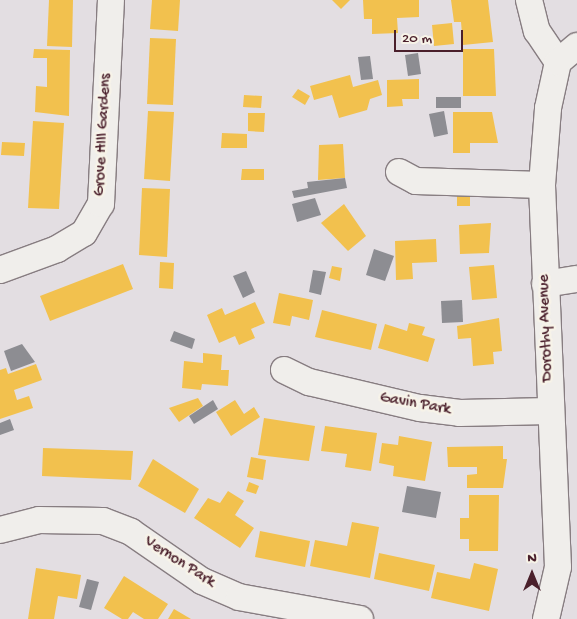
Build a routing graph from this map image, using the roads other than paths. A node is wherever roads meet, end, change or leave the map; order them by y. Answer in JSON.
{"nodes":[{"id":1,"x":111,"y":0,"type":"edge"},
{"id":2,"x":529,"y":0,"type":"edge"},
{"id":3,"x":567,"y":54,"type":"edge"},
{"id":4,"x":399,"y":172,"type":"dead end"},
{"id":5,"x":542,"y":185,"type":"junction"},
{"id":6,"x":0,"y":270,"type":"edge"},
{"id":7,"x":577,"y":279,"type":"edge"},
{"id":8,"x":545,"y":284,"type":"junction"},
{"id":9,"x":284,"y":370,"type":"dead end"},
{"id":10,"x":550,"y":411,"type":"junction"},
{"id":11,"x":0,"y":530,"type":"edge"},
{"id":12,"x":360,"y":619,"type":"edge"},
{"id":13,"x":546,"y":619,"type":"edge"}],
"edges":[{"from":1,"to":6,"type":"street","name":"Grove HIll Gardens"},
{"from":2,"to":3,"type":"street"},
{"from":3,"to":5,"type":"street","name":"Dorothy Avenue"},
{"from":4,"to":5,"type":"street"},
{"from":5,"to":8,"type":"street","name":"Dorothy Avenue"},
{"from":7,"to":8,"type":"street"},
{"from":8,"to":10,"type":"street","name":"Dorothy Avenue"},
{"from":9,"to":10,"type":"street","name":"Gavin Park"},
{"from":10,"to":13,"type":"street","name":"Dorothy Avenue"},
{"from":11,"to":12,"type":"street","name":"Vernon Park"}]}
